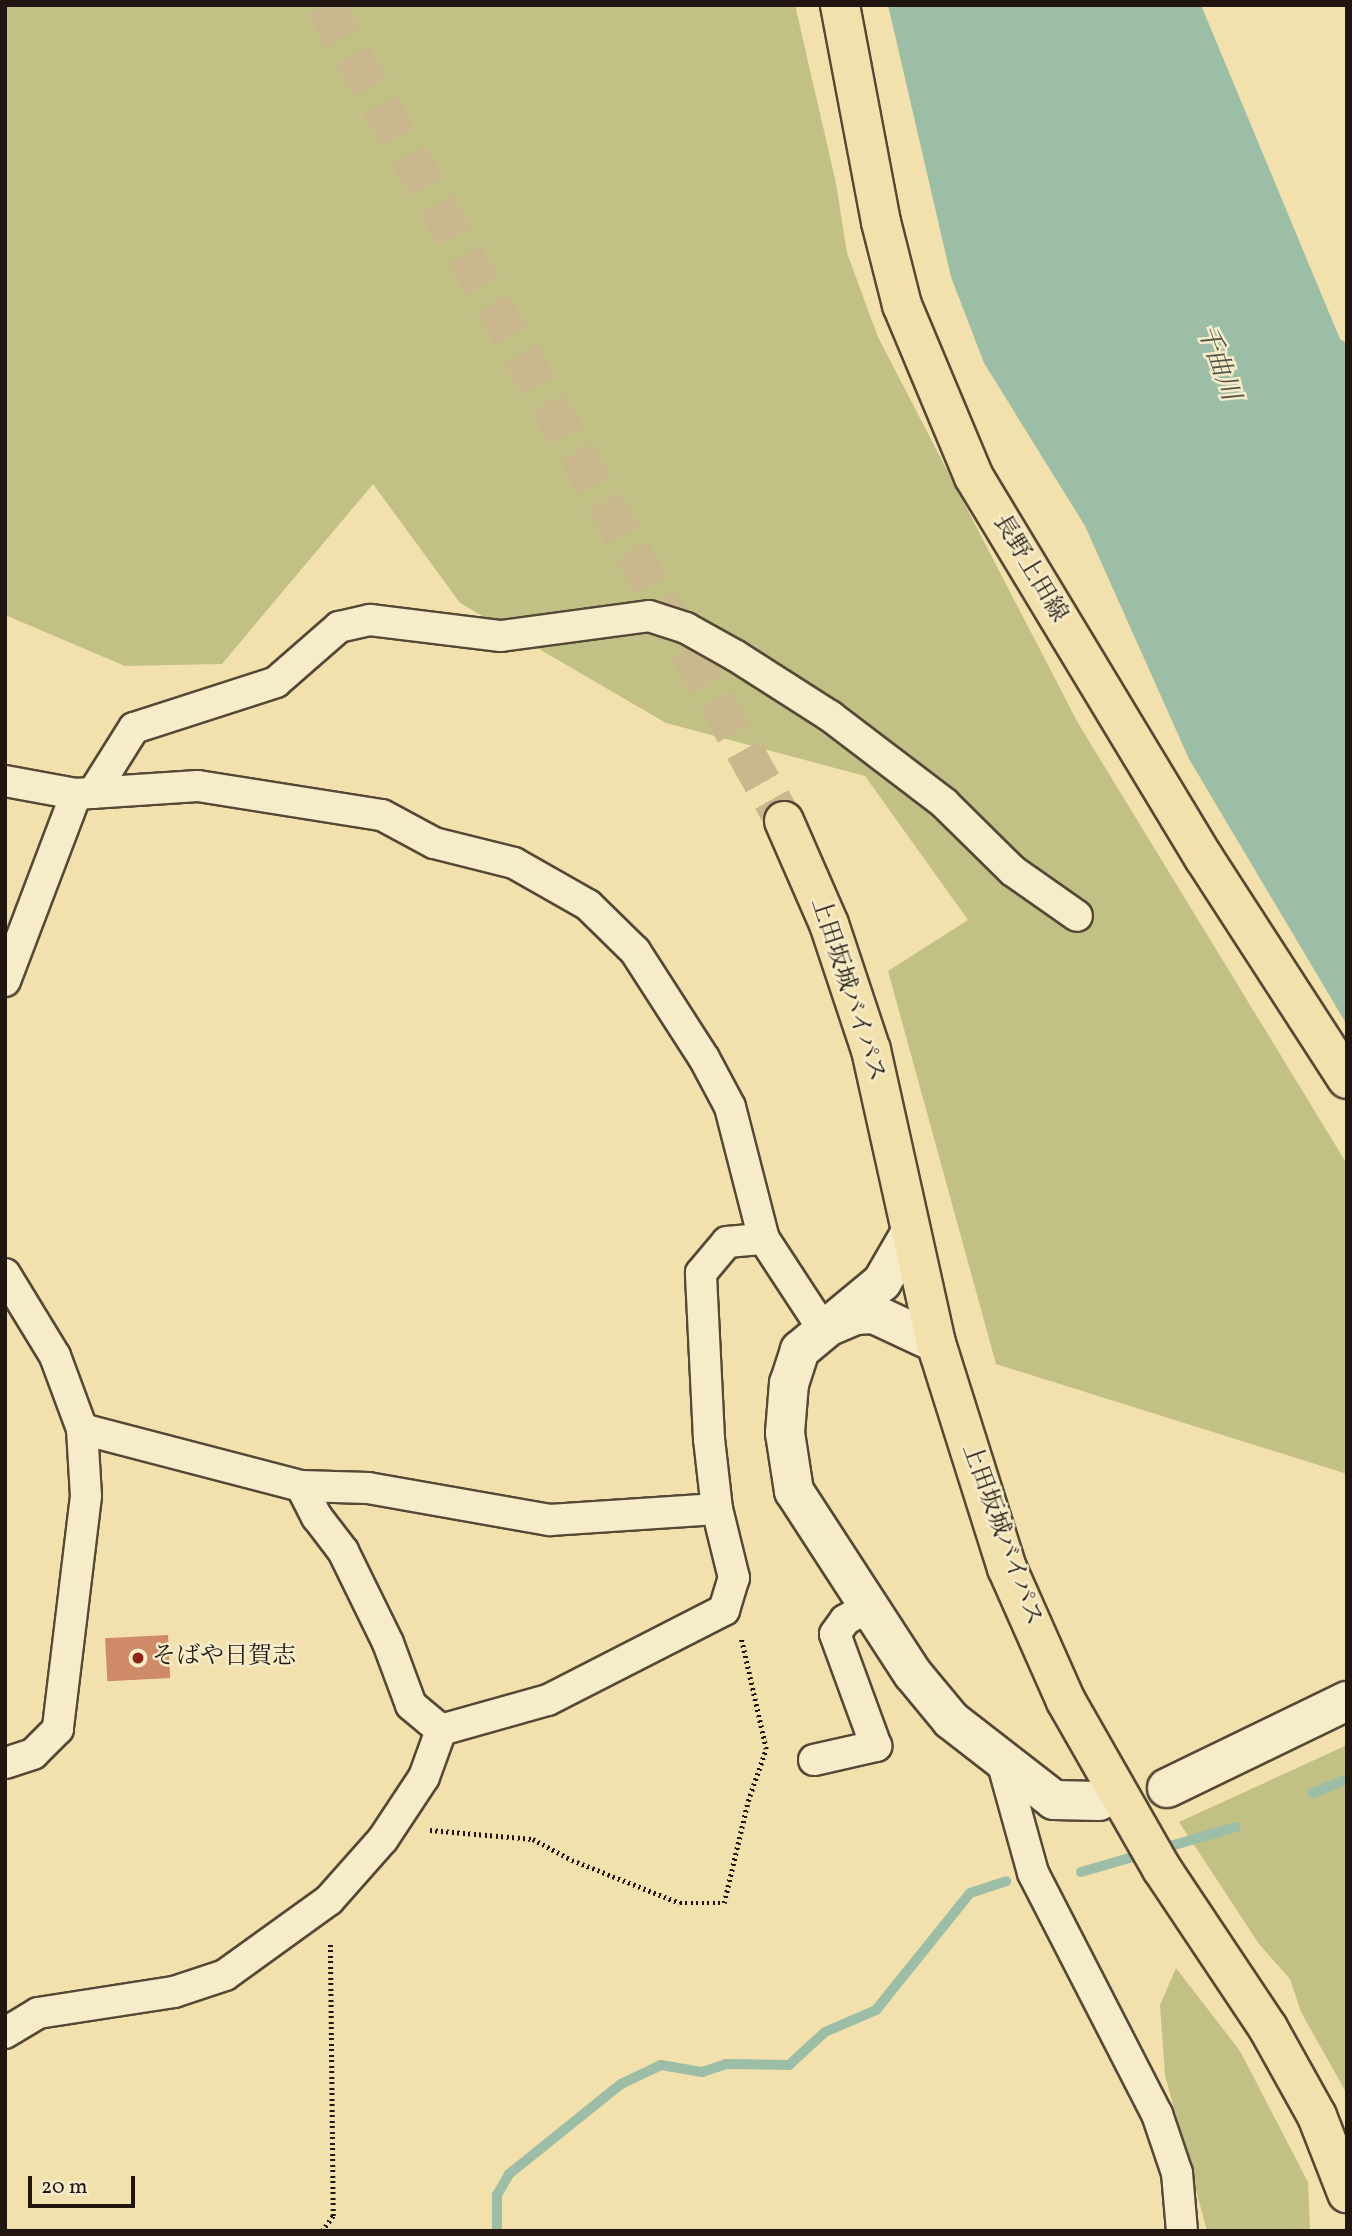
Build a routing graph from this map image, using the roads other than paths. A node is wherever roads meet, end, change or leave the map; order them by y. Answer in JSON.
{"nodes":[{"id":1,"x":840,"y":5,"type":"edge"},
{"id":2,"x":5,"y":781,"type":"edge"},
{"id":3,"x":84,"y":793,"type":"junction"},
{"id":4,"x":784,"y":821,"type":"tunnel mouth"},
{"id":5,"x":1077,"y":916,"type":"dead end"},
{"id":6,"x":5,"y":981,"type":"edge"},
{"id":7,"x":1347,"y":1079,"type":"edge"},
{"id":8,"x":911,"y":1232,"type":"junction"},
{"id":9,"x":764,"y":1239,"type":"junction"},
{"id":10,"x":5,"y":1274,"type":"edge"},
{"id":11,"x":823,"y":1329,"type":"junction"},
{"id":12,"x":936,"y":1343,"type":"junction"},
{"id":13,"x":82,"y":1429,"type":"junction"},
{"id":14,"x":301,"y":1486,"type":"junction"},
{"id":15,"x":718,"y":1509,"type":"junction"},
{"id":16,"x":870,"y":1606,"type":"junction"},
{"id":17,"x":1347,"y":1701,"type":"edge"},
{"id":18,"x":441,"y":1730,"type":"junction"},
{"id":19,"x":814,"y":1760,"type":"dead end"},
{"id":20,"x":1002,"y":1761,"type":"junction"},
{"id":21,"x":5,"y":1763,"type":"edge"},
{"id":22,"x":1167,"y":1788,"type":"dead end"},
{"id":23,"x":1099,"y":1801,"type":"dead end"},
{"id":24,"x":5,"y":2033,"type":"edge"},
{"id":25,"x":1347,"y":2193,"type":"edge"},
{"id":26,"x":1182,"y":2231,"type":"edge"}],
"edges":[{"from":1,"to":7,"type":"main road","name":"長野上田線"},
{"from":2,"to":3,"type":"street"},
{"from":3,"to":5,"type":"street"},
{"from":3,"to":6,"type":"street"},
{"from":3,"to":9,"type":"street"},
{"from":4,"to":8,"type":"main road","name":"上田坂城バイパス"},
{"from":8,"to":11,"type":"street"},
{"from":8,"to":12,"type":"main road","name":"上田坂城バイパス"},
{"from":9,"to":11,"type":"street"},
{"from":9,"to":15,"type":"street"},
{"from":10,"to":13,"type":"street"},
{"from":11,"to":12,"type":"street"},
{"from":11,"to":16,"type":"street"},
{"from":12,"to":25,"type":"main road","name":"上田坂城バイパス"},
{"from":13,"to":14,"type":"street"},
{"from":13,"to":21,"type":"street"},
{"from":14,"to":15,"type":"street"},
{"from":14,"to":18,"type":"street"},
{"from":15,"to":18,"type":"street"},
{"from":16,"to":19,"type":"street"},
{"from":16,"to":20,"type":"street"},
{"from":17,"to":22,"type":"street"},
{"from":18,"to":24,"type":"street"},
{"from":20,"to":23,"type":"street"},
{"from":20,"to":26,"type":"street"}]}
